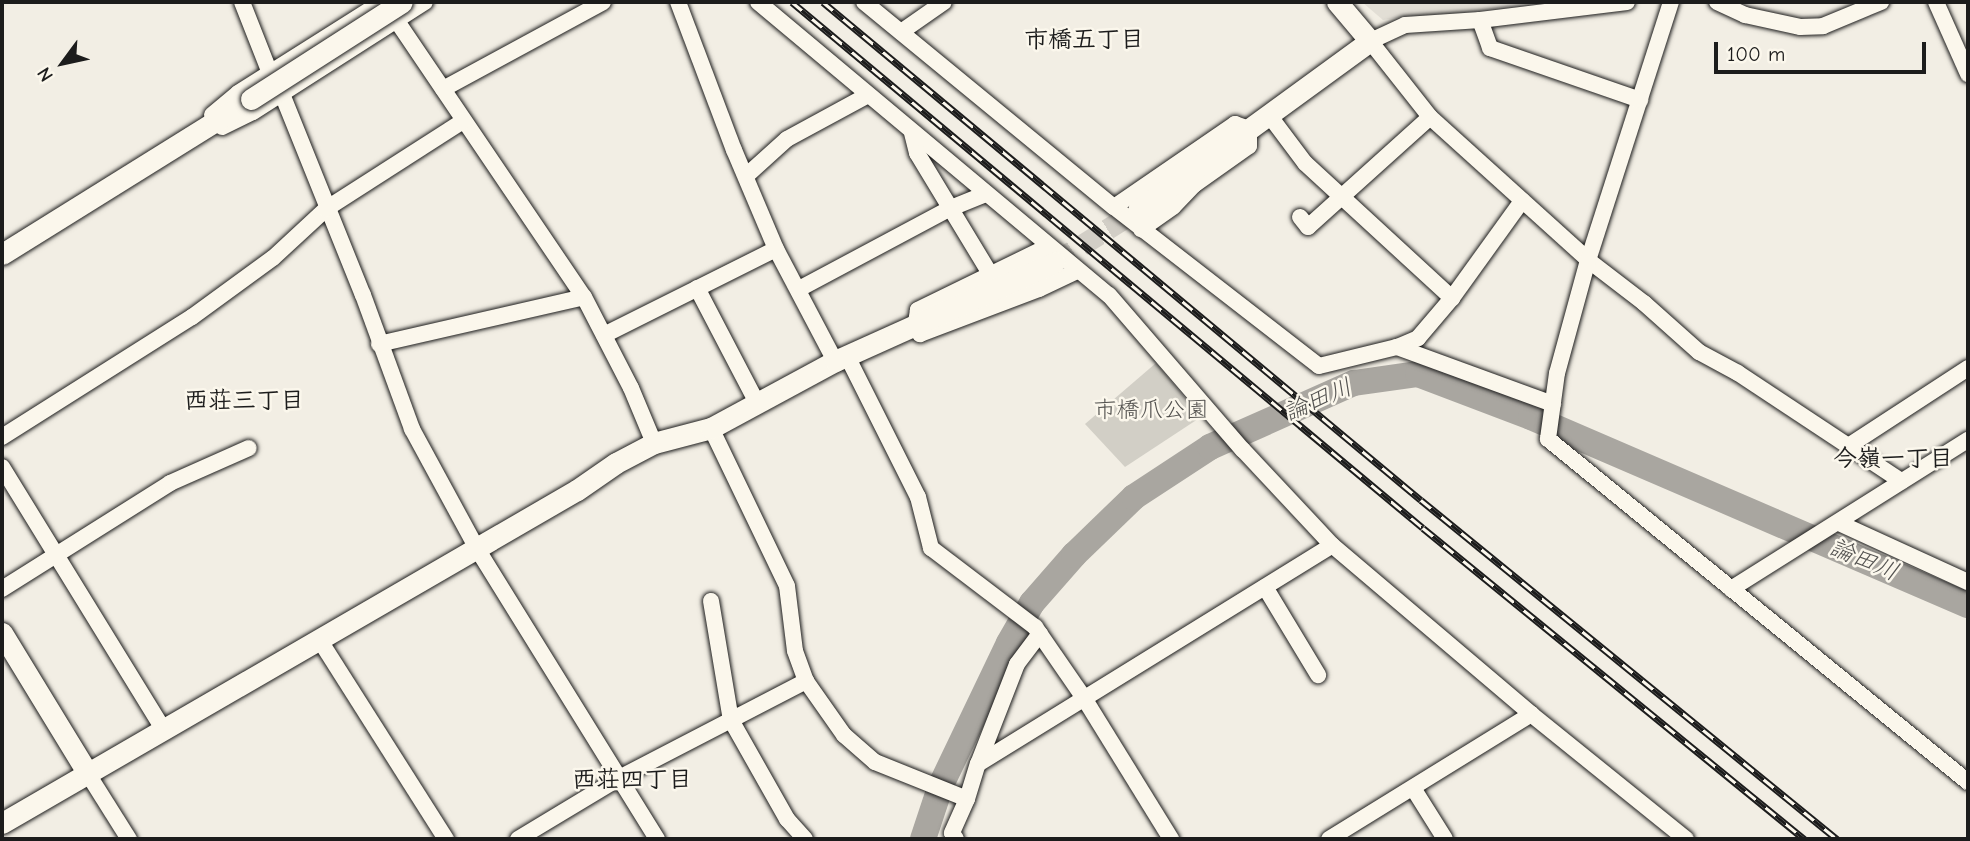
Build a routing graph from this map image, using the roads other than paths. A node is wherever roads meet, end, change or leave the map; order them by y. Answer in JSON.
{"nodes":[{"id":1,"x":242,"y":2,"type":"edge"},
{"id":2,"x":383,"y":2,"type":"edge"},
{"id":3,"x":425,"y":2,"type":"edge"},
{"id":4,"x":603,"y":2,"type":"edge"},
{"id":5,"x":678,"y":2,"type":"edge"},
{"id":6,"x":758,"y":2,"type":"edge"},
{"id":7,"x":864,"y":2,"type":"edge"},
{"id":8,"x":942,"y":2,"type":"edge"},
{"id":9,"x":1337,"y":2,"type":"edge"},
{"id":10,"x":1627,"y":2,"type":"edge"},
{"id":11,"x":1671,"y":2,"type":"edge"},
{"id":12,"x":1717,"y":2,"type":"edge"},
{"id":13,"x":1881,"y":2,"type":"edge"},
{"id":14,"x":1936,"y":2,"type":"edge"},
{"id":15,"x":399,"y":11,"type":"edge"},
{"id":16,"x":1480,"y":20,"type":"junction"},
{"id":17,"x":901,"y":32,"type":"junction"},
{"id":18,"x":1370,"y":41,"type":"junction"},
{"id":19,"x":270,"y":73,"type":"junction"},
{"id":20,"x":1968,"y":74,"type":"edge"},
{"id":21,"x":443,"y":89,"type":"junction"},
{"id":22,"x":282,"y":94,"type":"junction"},
{"id":23,"x":868,"y":95,"type":"junction"},
{"id":24,"x":1640,"y":100,"type":"junction"},
{"id":25,"x":1269,"y":115,"type":"junction"},
{"id":26,"x":1430,"y":117,"type":"junction"},
{"id":27,"x":463,"y":121,"type":"junction"},
{"id":28,"x":1249,"y":129,"type":"junction"},
{"id":29,"x":912,"y":133,"type":"junction"},
{"id":30,"x":171,"y":151,"type":"junction"},
{"id":31,"x":746,"y":176,"type":"junction"},
{"id":32,"x":986,"y":194,"type":"junction"},
{"id":33,"x":1341,"y":197,"type":"junction"},
{"id":34,"x":1522,"y":201,"type":"junction"},
{"id":35,"x":1114,"y":207,"type":"junction"},
{"id":36,"x":951,"y":208,"type":"junction"},
{"id":37,"x":326,"y":209,"type":"junction"},
{"id":38,"x":1300,"y":216,"type":"dead end"},
{"id":39,"x":1140,"y":219,"type":"junction"},
{"id":40,"x":776,"y":249,"type":"junction"},
{"id":41,"x":2,"y":254,"type":"edge"},
{"id":42,"x":1052,"y":254,"type":"junction"},
{"id":43,"x":1588,"y":260,"type":"junction"},
{"id":44,"x":1077,"y":271,"type":"junction"},
{"id":45,"x":991,"y":275,"type":"junction"},
{"id":46,"x":697,"y":288,"type":"junction"},
{"id":47,"x":799,"y":289,"type":"junction"},
{"id":48,"x":584,"y":297,"type":"junction"},
{"id":49,"x":1452,"y":298,"type":"junction"},
{"id":50,"x":916,"y":323,"type":"junction"},
{"id":51,"x":604,"y":335,"type":"junction"},
{"id":52,"x":379,"y":344,"type":"junction"},
{"id":53,"x":1397,"y":347,"type":"junction"},
{"id":54,"x":841,"y":359,"type":"junction"},
{"id":55,"x":1968,"y":368,"type":"edge"},
{"id":56,"x":757,"y":403,"type":"junction"},
{"id":57,"x":1553,"y":404,"type":"junction"},
{"id":58,"x":711,"y":428,"type":"junction"},
{"id":59,"x":2,"y":437,"type":"edge"},
{"id":60,"x":1968,"y":440,"type":"edge"},
{"id":61,"x":654,"y":443,"type":"junction"},
{"id":62,"x":1850,"y":445,"type":"junction"},
{"id":63,"x":249,"y":448,"type":"dead end"},
{"id":64,"x":2,"y":467,"type":"edge"},
{"id":65,"x":1901,"y":481,"type":"junction"},
{"id":66,"x":1835,"y":525,"type":"junction"},
{"id":67,"x":1332,"y":545,"type":"junction"},
{"id":68,"x":476,"y":547,"type":"junction"},
{"id":69,"x":55,"y":554,"type":"junction"},
{"id":70,"x":1968,"y":582,"type":"edge"},
{"id":71,"x":1265,"y":587,"type":"junction"},
{"id":72,"x":2,"y":589,"type":"edge"},
{"id":73,"x":1731,"y":589,"type":"junction"},
{"id":74,"x":711,"y":601,"type":"dead end"},
{"id":75,"x":1037,"y":631,"type":"junction"},
{"id":76,"x":2,"y":633,"type":"edge"},
{"id":77,"x":319,"y":639,"type":"junction"},
{"id":78,"x":1318,"y":674,"type":"dead end"},
{"id":79,"x":806,"y":681,"type":"junction"},
{"id":80,"x":1084,"y":698,"type":"junction"},
{"id":81,"x":1531,"y":714,"type":"junction"},
{"id":82,"x":731,"y":720,"type":"junction"},
{"id":83,"x":164,"y":730,"type":"junction"},
{"id":84,"x":978,"y":764,"type":"junction"},
{"id":85,"x":88,"y":774,"type":"junction"},
{"id":86,"x":619,"y":778,"type":"junction"},
{"id":87,"x":1968,"y":782,"type":"edge"},
{"id":88,"x":1413,"y":788,"type":"junction"},
{"id":89,"x":963,"y":797,"type":"junction"},
{"id":90,"x":2,"y":823,"type":"edge"},
{"id":91,"x":129,"y":839,"type":"edge"},
{"id":92,"x":446,"y":839,"type":"edge"},
{"id":93,"x":518,"y":839,"type":"edge"},
{"id":94,"x":657,"y":839,"type":"edge"},
{"id":95,"x":804,"y":839,"type":"edge"},
{"id":96,"x":956,"y":839,"type":"edge"},
{"id":97,"x":1171,"y":839,"type":"edge"},
{"id":98,"x":1329,"y":839,"type":"edge"},
{"id":99,"x":1445,"y":839,"type":"edge"},
{"id":100,"x":1686,"y":839,"type":"edge"}],
"edges":[{"from":1,"to":19,"type":"street"},
{"from":2,"to":15,"type":"street"},
{"from":2,"to":19,"type":"street"},
{"from":3,"to":15,"type":"street"},
{"from":4,"to":21,"type":"street"},
{"from":5,"to":31,"type":"street"},
{"from":6,"to":23,"type":"street"},
{"from":7,"to":17,"type":"street"},
{"from":8,"to":17,"type":"street"},
{"from":9,"to":18,"type":"street"},
{"from":10,"to":16,"type":"street"},
{"from":11,"to":24,"type":"street"},
{"from":12,"to":13,"type":"street"},
{"from":14,"to":20,"type":"street"},
{"from":15,"to":21,"type":"street"},
{"from":15,"to":22,"type":"street"},
{"from":15,"to":30,"type":"street","bridge":true},
{"from":16,"to":18,"type":"street"},
{"from":16,"to":24,"type":"street"},
{"from":17,"to":35,"type":"street"},
{"from":18,"to":25,"type":"street"},
{"from":18,"to":26,"type":"street"},
{"from":19,"to":30,"type":"street"},
{"from":21,"to":27,"type":"street"},
{"from":22,"to":30,"type":"street"},
{"from":22,"to":37,"type":"street"},
{"from":23,"to":29,"type":"street"},
{"from":23,"to":31,"type":"street"},
{"from":24,"to":43,"type":"street"},
{"from":25,"to":28,"type":"street"},
{"from":25,"to":33,"type":"street"},
{"from":26,"to":33,"type":"street"},
{"from":26,"to":34,"type":"street"},
{"from":27,"to":37,"type":"street"},
{"from":27,"to":48,"type":"street"},
{"from":28,"to":35,"type":"street"},
{"from":28,"to":39,"type":"street"},
{"from":29,"to":32,"type":"street"},
{"from":29,"to":36,"type":"street"},
{"from":30,"to":41,"type":"street"},
{"from":31,"to":40,"type":"street"},
{"from":32,"to":36,"type":"street"},
{"from":32,"to":42,"type":"street"},
{"from":33,"to":38,"type":"street"},
{"from":33,"to":49,"type":"street"},
{"from":34,"to":43,"type":"street"},
{"from":34,"to":49,"type":"street"},
{"from":35,"to":39,"type":"street"},
{"from":36,"to":45,"type":"street"},
{"from":36,"to":47,"type":"street"},
{"from":37,"to":52,"type":"street"},
{"from":37,"to":59,"type":"street"},
{"from":39,"to":53,"type":"street"},
{"from":40,"to":46,"type":"street"},
{"from":40,"to":47,"type":"street"},
{"from":42,"to":44,"type":"street"},
{"from":42,"to":45,"type":"street"},
{"from":42,"to":50,"type":"street"},
{"from":43,"to":57,"type":"street"},
{"from":43,"to":62,"type":"street"},
{"from":44,"to":50,"type":"street"},
{"from":44,"to":67,"type":"street"},
{"from":45,"to":50,"type":"street"},
{"from":46,"to":51,"type":"street"},
{"from":46,"to":56,"type":"street"},
{"from":47,"to":54,"type":"street"},
{"from":48,"to":51,"type":"street"},
{"from":48,"to":52,"type":"street"},
{"from":49,"to":53,"type":"street"},
{"from":50,"to":54,"type":"street"},
{"from":51,"to":61,"type":"street"},
{"from":52,"to":68,"type":"street"},
{"from":53,"to":57,"type":"street"},
{"from":54,"to":56,"type":"street"},
{"from":54,"to":75,"type":"street"},
{"from":55,"to":62,"type":"street"},
{"from":56,"to":58,"type":"street"},
{"from":57,"to":73,"type":"street"},
{"from":58,"to":61,"type":"street"},
{"from":58,"to":79,"type":"street"},
{"from":60,"to":65,"type":"street"},
{"from":61,"to":68,"type":"street"},
{"from":62,"to":65,"type":"street"},
{"from":63,"to":69,"type":"street"},
{"from":64,"to":69,"type":"street"},
{"from":65,"to":66,"type":"street"},
{"from":66,"to":70,"type":"street"},
{"from":66,"to":73,"type":"street"},
{"from":67,"to":71,"type":"street"},
{"from":67,"to":81,"type":"street"},
{"from":68,"to":77,"type":"street"},
{"from":68,"to":86,"type":"street"},
{"from":69,"to":72,"type":"street"},
{"from":69,"to":83,"type":"street"},
{"from":71,"to":78,"type":"street"},
{"from":71,"to":80,"type":"street"},
{"from":73,"to":87,"type":"street"},
{"from":74,"to":82,"type":"street"},
{"from":75,"to":80,"type":"street"},
{"from":75,"to":84,"type":"street"},
{"from":76,"to":85,"type":"street"},
{"from":77,"to":83,"type":"street"},
{"from":77,"to":92,"type":"street"},
{"from":79,"to":82,"type":"street"},
{"from":79,"to":89,"type":"street"},
{"from":80,"to":84,"type":"street"},
{"from":80,"to":97,"type":"street"},
{"from":81,"to":88,"type":"street"},
{"from":81,"to":100,"type":"street"},
{"from":82,"to":86,"type":"street"},
{"from":82,"to":95,"type":"street"},
{"from":83,"to":85,"type":"street"},
{"from":84,"to":89,"type":"street"},
{"from":85,"to":90,"type":"street"},
{"from":85,"to":91,"type":"street"},
{"from":86,"to":93,"type":"street"},
{"from":86,"to":94,"type":"street"},
{"from":88,"to":98,"type":"street"},
{"from":88,"to":99,"type":"street"},
{"from":89,"to":96,"type":"street"}]}
